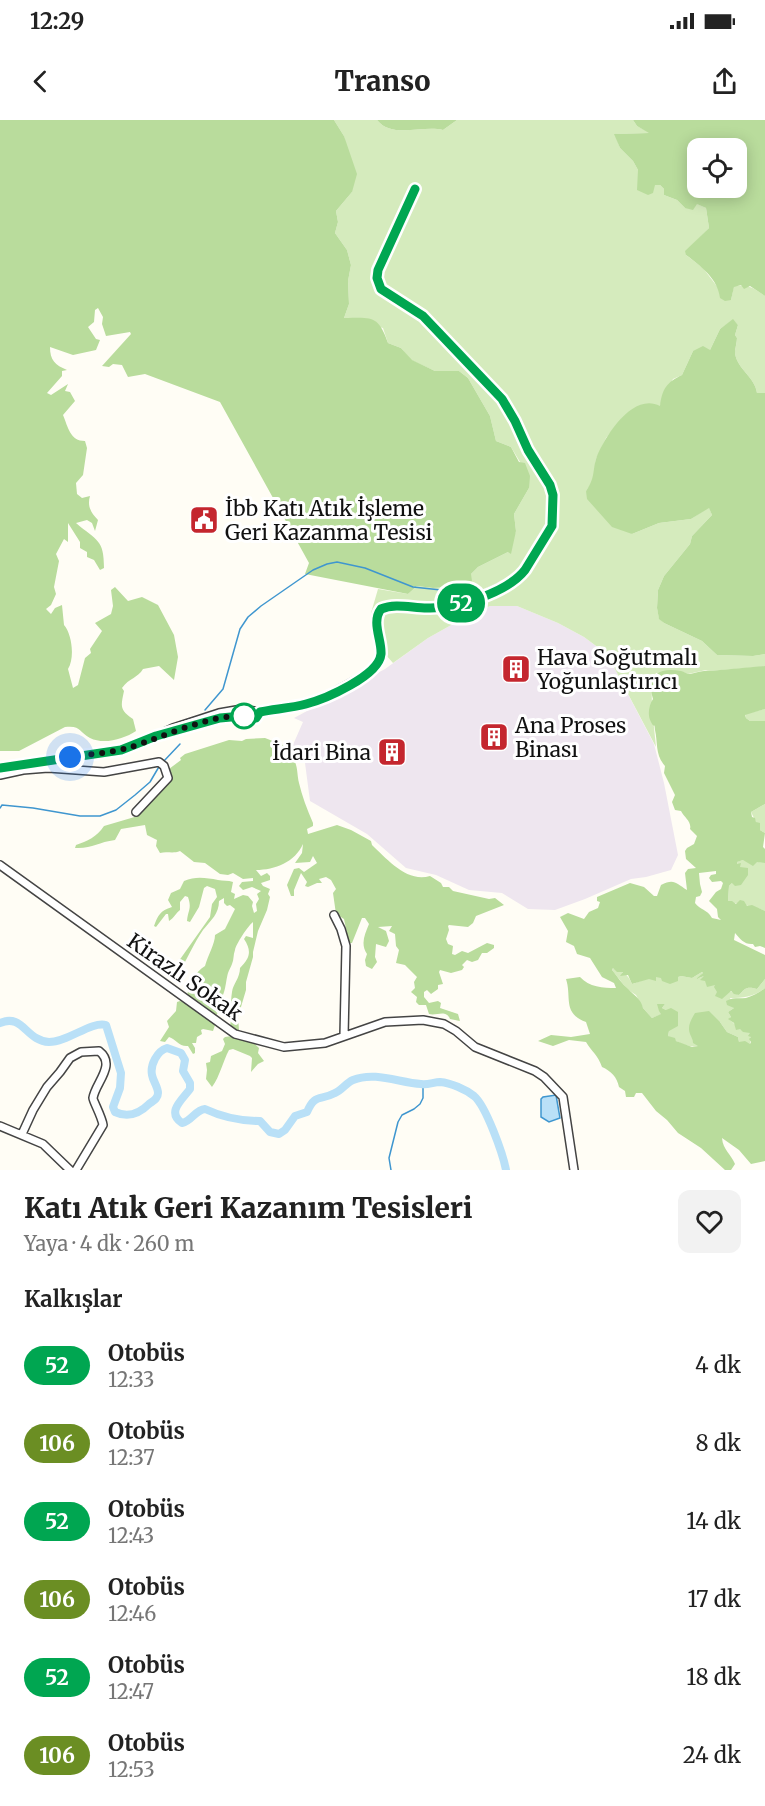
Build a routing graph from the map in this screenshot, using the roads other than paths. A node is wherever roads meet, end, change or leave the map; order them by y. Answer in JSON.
{"nodes":[{"id":1,"x":415,"y":189,"type":"dead end"},
{"id":2,"x":0,"y":768,"type":"edge"},
{"id":3,"x":0,"y":775,"type":"edge"},
{"id":4,"x":136,"y":812,"type":"dead end"},
{"id":5,"x":0,"y":865,"type":"edge"},
{"id":6,"x":334,"y":915,"type":"dead end"},
{"id":7,"x":344,"y":1036,"type":"junction"},
{"id":8,"x":0,"y":1126,"type":"edge"},
{"id":9,"x":22,"y":1134,"type":"junction"},
{"id":10,"x":70,"y":1170,"type":"edge"},
{"id":11,"x":76,"y":1170,"type":"edge"},
{"id":12,"x":574,"y":1170,"type":"edge"}],
"edges":[{"from":1,"to":2,"type":"street"},
{"from":3,"to":4,"type":"street"},
{"from":5,"to":7,"type":"street","name":"Kirazlı Sokak"},
{"from":6,"to":7,"type":"street"},
{"from":7,"to":12,"type":"street","name":"Kirazlı Sokak"},
{"from":8,"to":9,"type":"street"},
{"from":9,"to":10,"type":"street"},
{"from":9,"to":11,"type":"street"}]}
